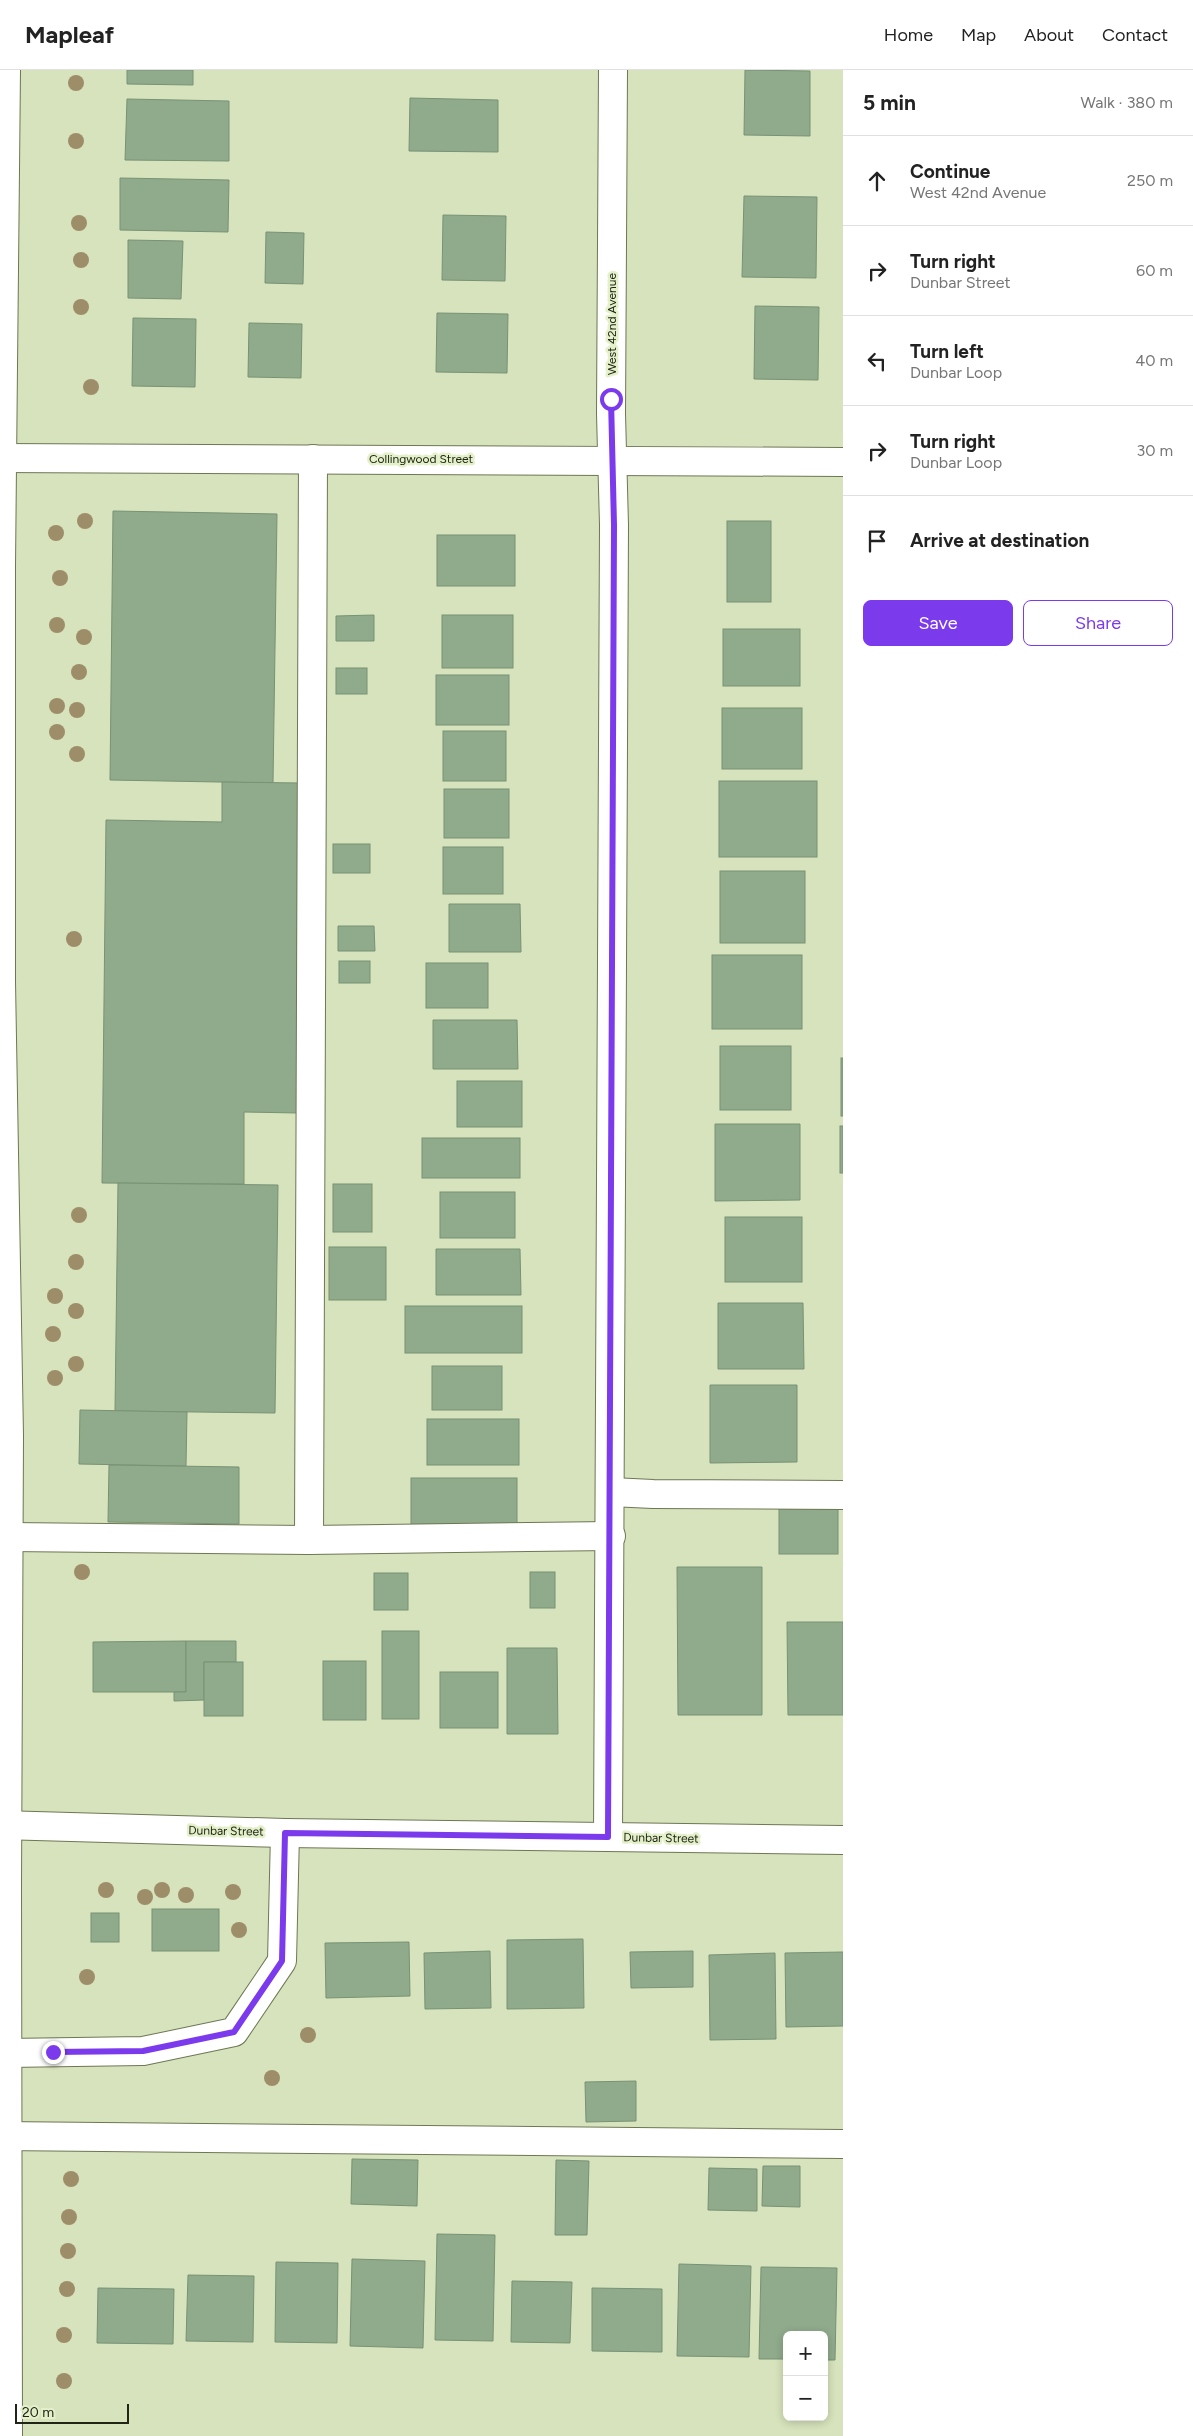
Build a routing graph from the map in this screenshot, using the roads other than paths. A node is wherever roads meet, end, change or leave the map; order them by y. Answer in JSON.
{"nodes":[{"id":1,"x":6,"y":70,"type":"edge"},
{"id":2,"x":613,"y":70,"type":"edge"},
{"id":3,"x":2,"y":458,"type":"edge"},
{"id":4,"x":313,"y":459,"type":"junction"},
{"id":5,"x":612,"y":461,"type":"junction"},
{"id":6,"x":843,"y":462,"type":"edge"},
{"id":7,"x":611,"y":1492,"type":"junction"},
{"id":8,"x":843,"y":1495,"type":"edge"},
{"id":9,"x":611,"y":1536,"type":"junction"},
{"id":10,"x":9,"y":1538,"type":"junction"},
{"id":11,"x":309,"y":1540,"type":"junction"},
{"id":12,"x":5,"y":1577,"type":"edge"},
{"id":13,"x":4,"y":1825,"type":"edge"},
{"id":14,"x":285,"y":1833,"type":"junction"},
{"id":15,"x":608,"y":1837,"type":"junction"},
{"id":16,"x":843,"y":1840,"type":"edge"},
{"id":17,"x":8,"y":2053,"type":"junction"},
{"id":18,"x":4,"y":2136,"type":"edge"},
{"id":19,"x":843,"y":2144,"type":"edge"},
{"id":20,"x":8,"y":2436,"type":"edge"}],
"edges":[{"from":1,"to":3,"type":"main road"},
{"from":2,"to":5,"type":"main road","name":"West 42nd Avenue"},
{"from":3,"to":4,"type":"main road","name":"Collingwood Street"},
{"from":3,"to":10,"type":"main road"},
{"from":4,"to":5,"type":"main road","name":"Collingwood Street"},
{"from":4,"to":11,"type":"main road"},
{"from":5,"to":6,"type":"main road","name":"Collingwood Street"},
{"from":5,"to":7,"type":"main road","name":"West 42nd Avenue"},
{"from":7,"to":8,"type":"main road"},
{"from":7,"to":9,"type":"main road","name":"West 42nd Avenue"},
{"from":9,"to":11,"type":"main road"},
{"from":9,"to":15,"type":"main road","name":"West 42nd Avenue"},
{"from":10,"to":11,"type":"main road"},
{"from":10,"to":12,"type":"main road"},
{"from":12,"to":13,"type":"main road"},
{"from":13,"to":14,"type":"main road","name":"Dunbar Street"},
{"from":13,"to":17,"type":"main road"},
{"from":14,"to":15,"type":"main road","name":"Dunbar Street"},
{"from":14,"to":17,"type":"main road"},
{"from":15,"to":16,"type":"main road","name":"Dunbar Street"},
{"from":17,"to":18,"type":"main road"},
{"from":18,"to":19,"type":"main road"},
{"from":18,"to":20,"type":"main road"}]}
